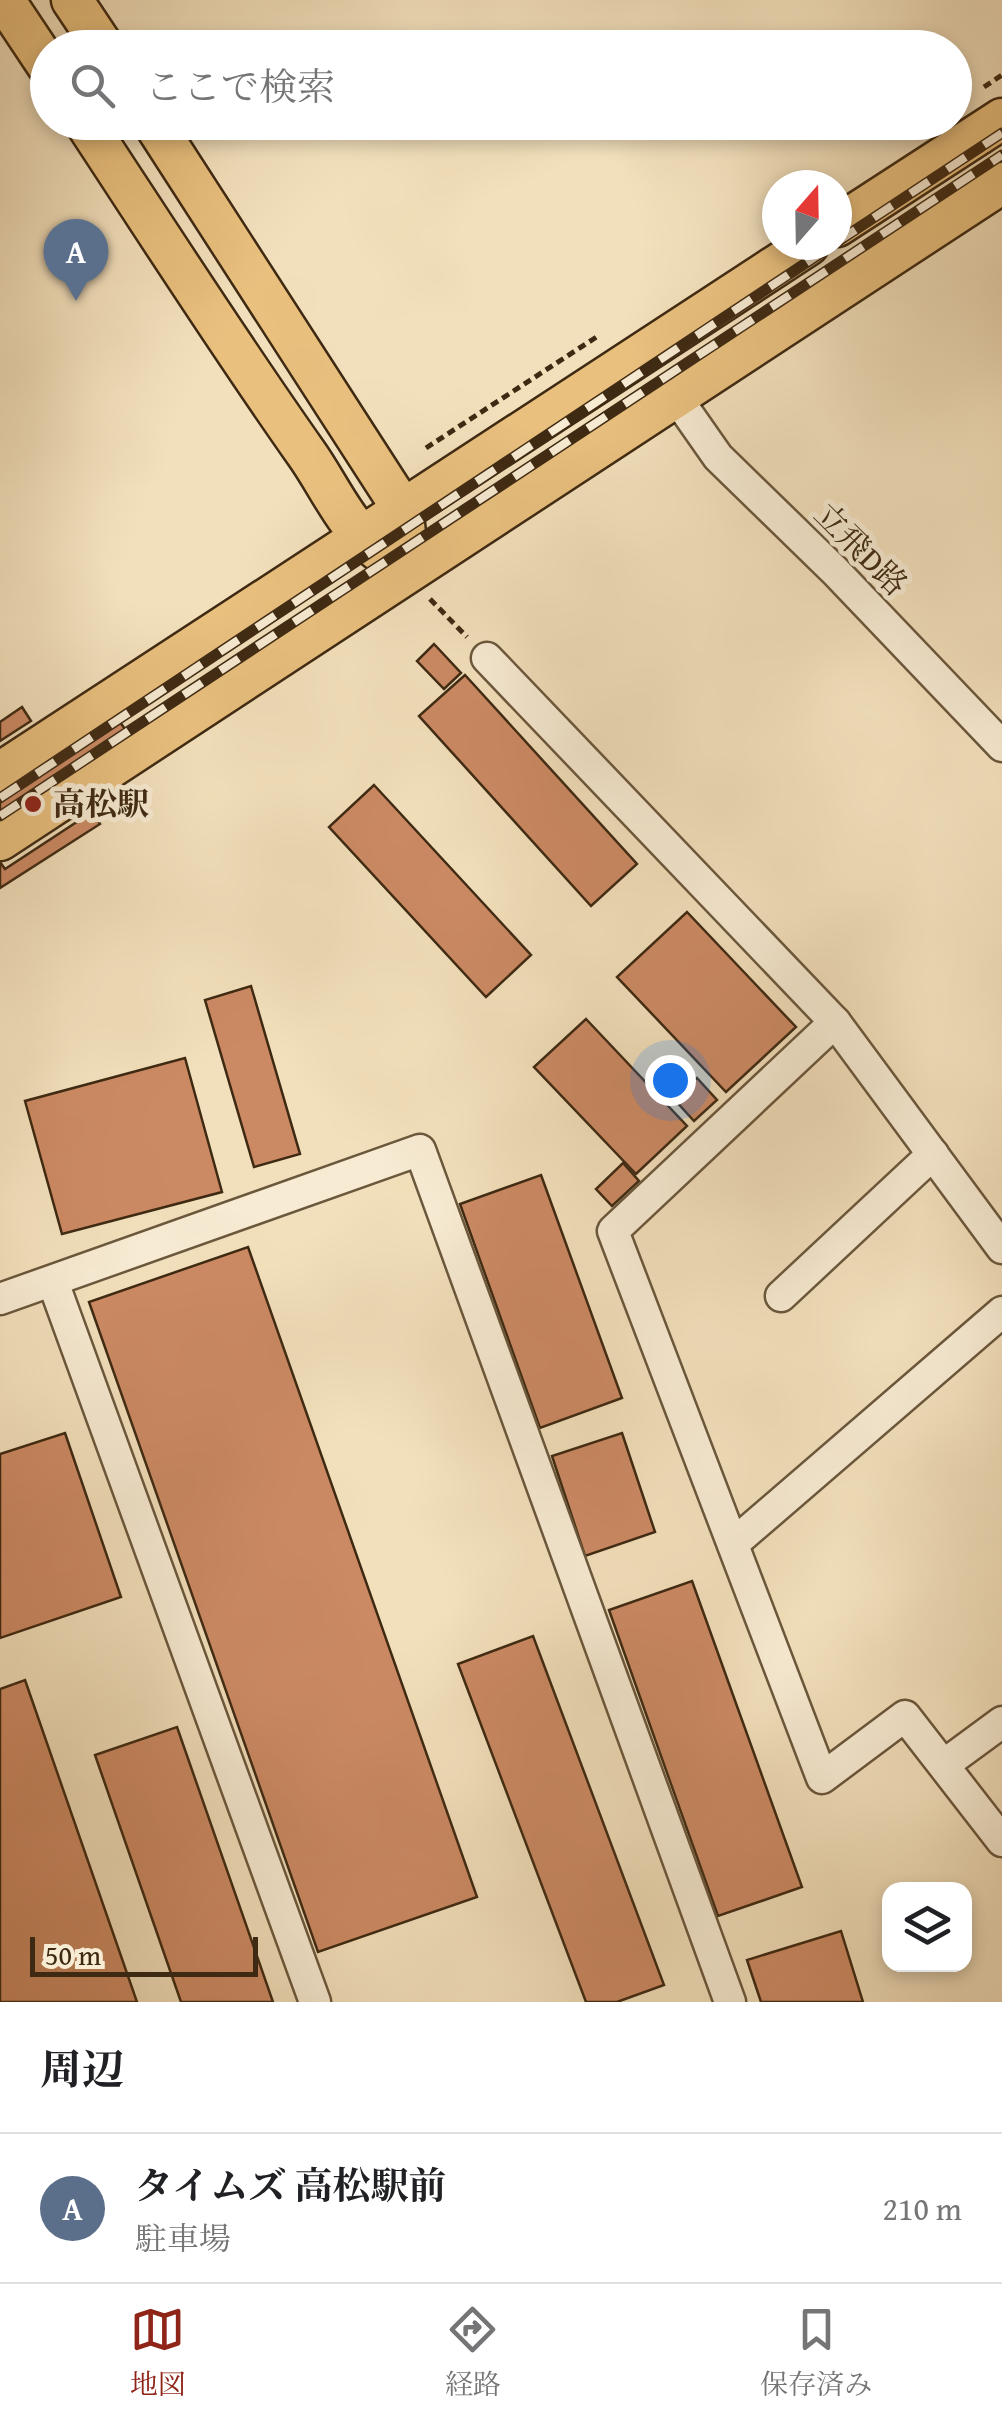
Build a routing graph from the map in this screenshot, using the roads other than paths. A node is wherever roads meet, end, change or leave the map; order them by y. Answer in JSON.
{"nodes":[{"id":1,"x":4,"y":0,"type":"edge"},
{"id":2,"x":72,"y":0,"type":"edge"},
{"id":3,"x":92,"y":30,"type":"edge"},
{"id":4,"x":30,"y":39,"type":"edge"},
{"id":5,"x":1002,"y":119,"type":"edge"},
{"id":6,"x":972,"y":138,"type":"edge"},
{"id":7,"x":97,"y":140,"type":"edge"},
{"id":8,"x":166,"y":140,"type":"edge"},
{"id":9,"x":970,"y":140,"type":"edge"},
{"id":10,"x":1002,"y":183,"type":"edge"},
{"id":11,"x":852,"y":216,"type":"edge"},
{"id":12,"x":785,"y":260,"type":"edge"},
{"id":13,"x":676,"y":397,"type":"junction"},
{"id":14,"x":402,"y":508,"type":"junction"},
{"id":15,"x":358,"y":536,"type":"junction"},
{"id":16,"x":418,"y":584,"type":"junction"},
{"id":17,"x":487,"y":658,"type":"road end"},
{"id":18,"x":1002,"y":746,"type":"edge"},
{"id":19,"x":0,"y":772,"type":"edge"},
{"id":20,"x":0,"y":840,"type":"edge"},
{"id":21,"x":835,"y":1022,"type":"junction"},
{"id":22,"x":933,"y":1154,"type":"junction"},
{"id":23,"x":1002,"y":1248,"type":"edge"},
{"id":24,"x":54,"y":1282,"type":"junction"},
{"id":25,"x":781,"y":1296,"type":"dead end"},
{"id":26,"x":0,"y":1299,"type":"edge"},
{"id":27,"x":1002,"y":1312,"type":"edge"},
{"id":28,"x":732,"y":1544,"type":"junction"},
{"id":29,"x":1002,"y":1722,"type":"edge"},
{"id":30,"x":944,"y":1764,"type":"junction"},
{"id":31,"x":1002,"y":1841,"type":"edge"},
{"id":32,"x":315,"y":2002,"type":"edge"},
{"id":33,"x":730,"y":2002,"type":"edge"}],
"edges":[{"from":1,"to":4,"type":"main road"},
{"from":2,"to":3,"type":"main road"},
{"from":5,"to":6,"type":"main road"},
{"from":7,"to":15,"type":"main road"},
{"from":8,"to":14,"type":"main road"},
{"from":9,"to":11,"type":"main road"},
{"from":10,"to":13,"type":"main road"},
{"from":12,"to":14,"type":"main road"},
{"from":13,"to":16,"type":"main road"},
{"from":13,"to":18,"type":"street","name":"立飛D路"},
{"from":14,"to":15,"type":"main road"},
{"from":14,"to":16,"type":"main road"},
{"from":15,"to":16,"type":"main road"},
{"from":15,"to":19,"type":"main road"},
{"from":16,"to":20,"type":"main road"},
{"from":17,"to":21,"type":"street"},
{"from":21,"to":22,"type":"street"},
{"from":21,"to":28,"type":"street"},
{"from":22,"to":23,"type":"street"},
{"from":22,"to":25,"type":"street"},
{"from":24,"to":26,"type":"street"},
{"from":24,"to":32,"type":"street"},
{"from":24,"to":33,"type":"street"},
{"from":27,"to":28,"type":"street"},
{"from":28,"to":30,"type":"street"},
{"from":29,"to":30,"type":"street"},
{"from":30,"to":31,"type":"street"}]}
